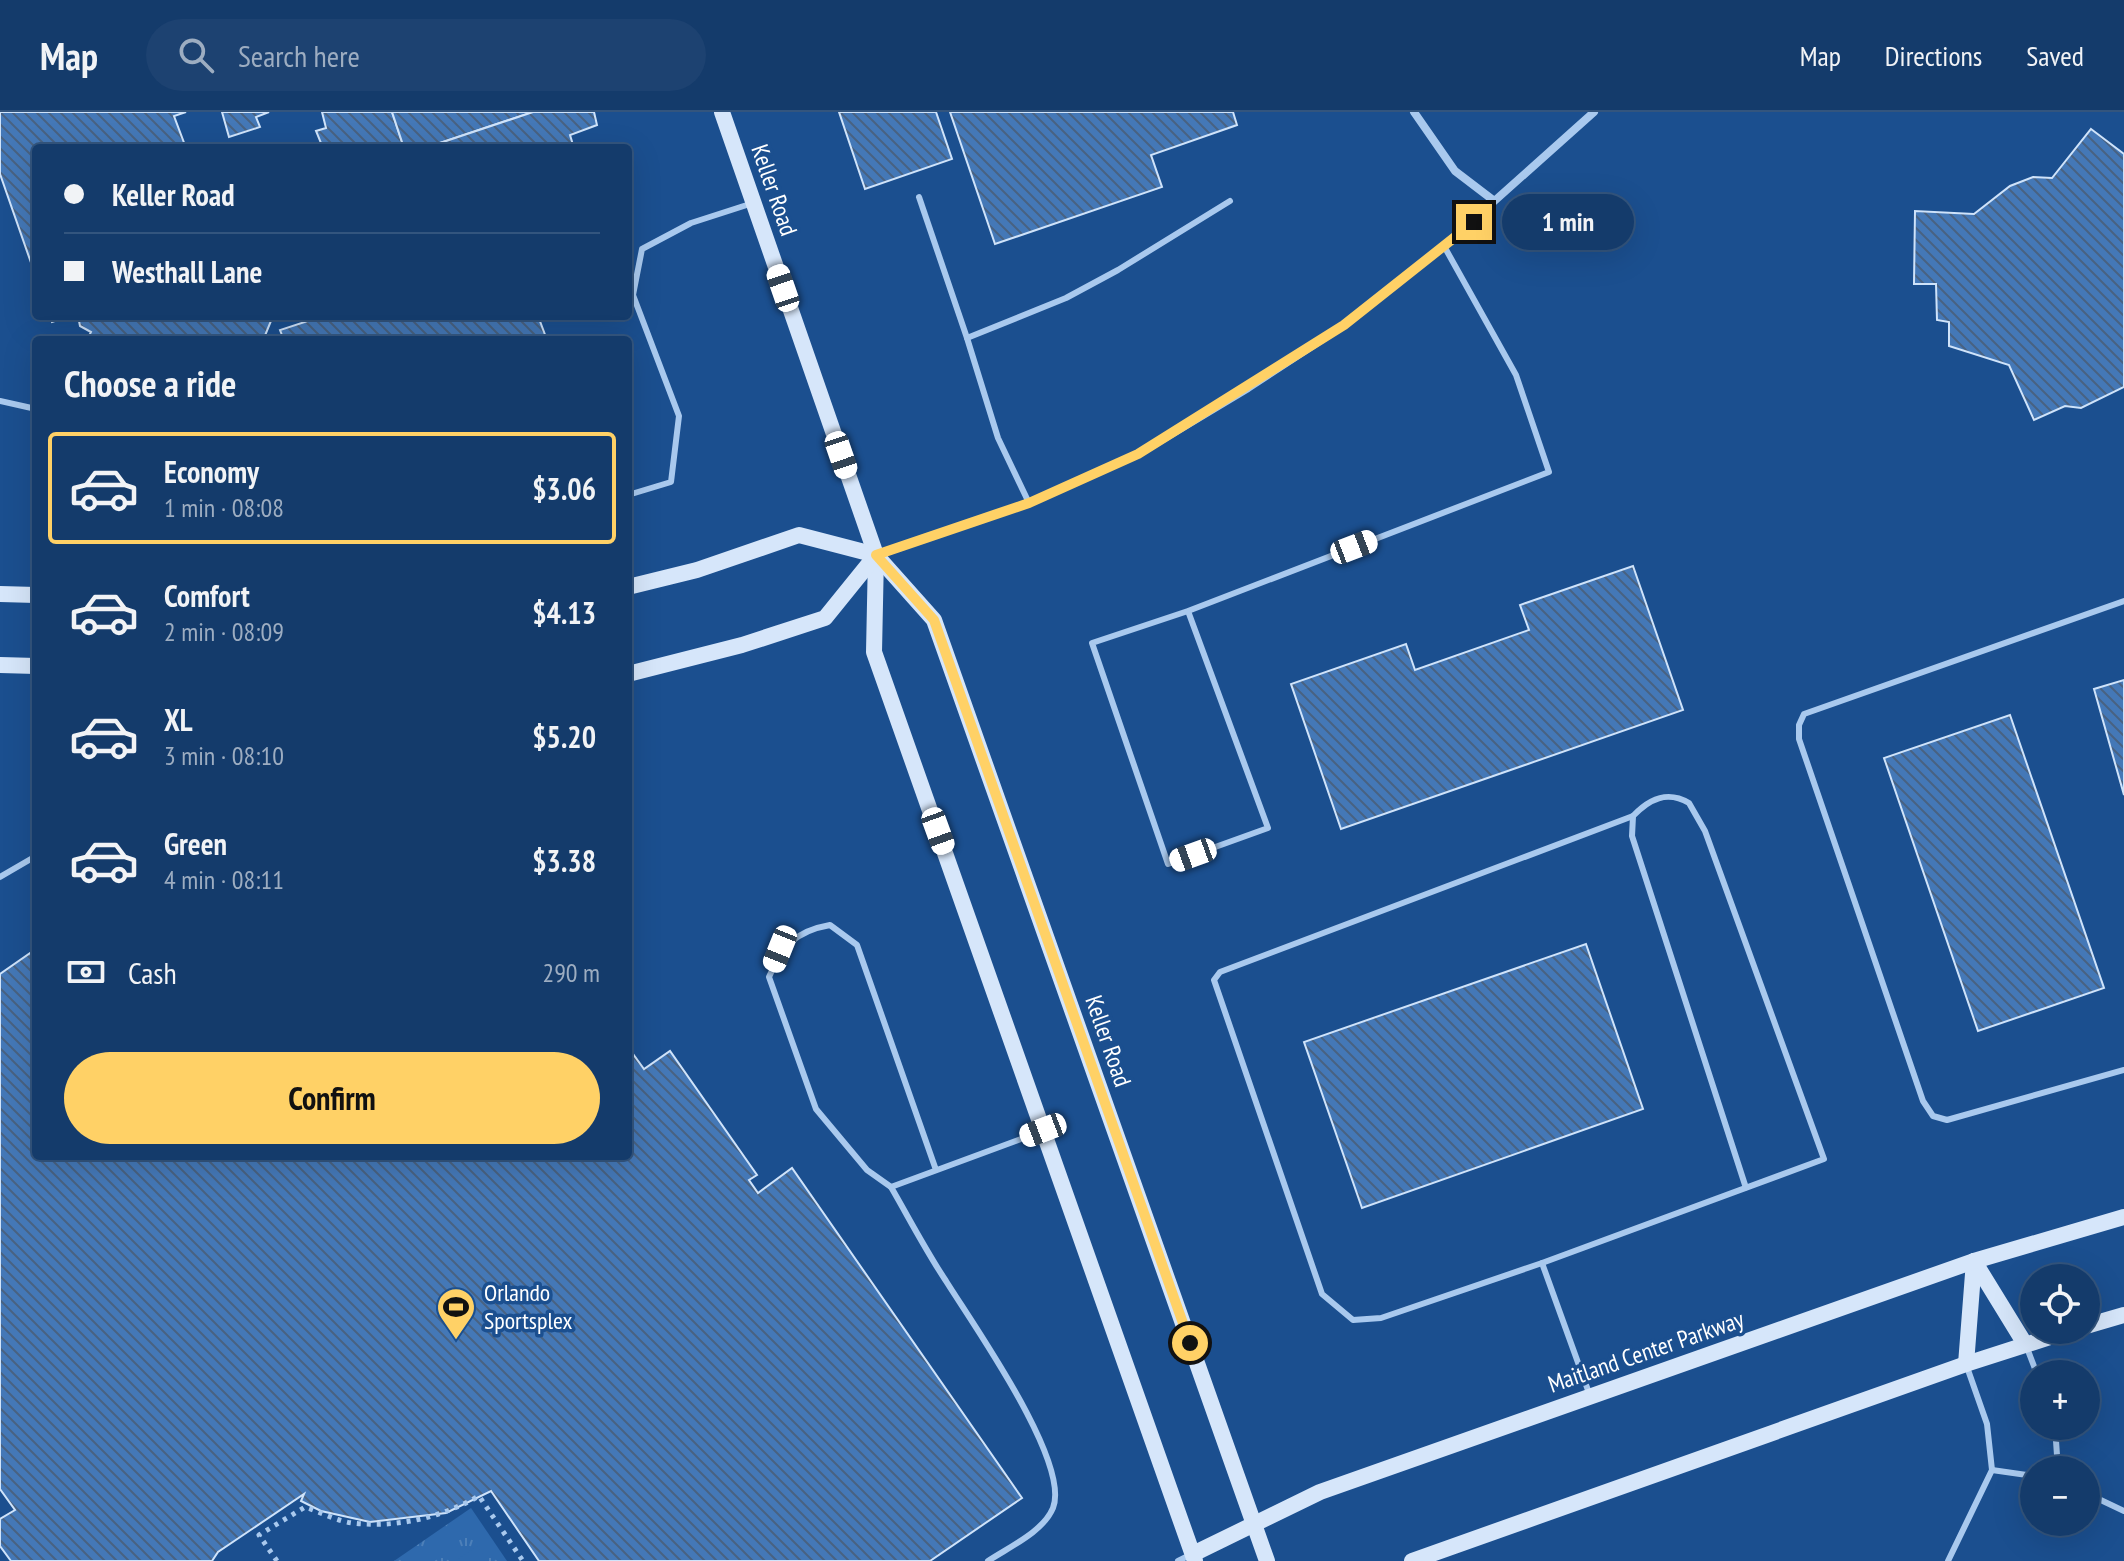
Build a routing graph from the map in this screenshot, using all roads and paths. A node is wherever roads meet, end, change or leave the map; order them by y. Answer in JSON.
{"nodes":[{"id":1,"x":722,"y":112,"type":"edge"},
{"id":2,"x":1414,"y":112,"type":"edge"},
{"id":3,"x":1594,"y":112,"type":"edge"},
{"id":4,"x":919,"y":197,"type":"dead end"},
{"id":5,"x":1493,"y":200,"type":"junction"},
{"id":6,"x":1230,"y":201,"type":"dead end"},
{"id":7,"x":753,"y":203,"type":"junction"},
{"id":8,"x":1444,"y":246,"type":"junction"},
{"id":9,"x":967,"y":338,"type":"junction"},
{"id":10,"x":0,"y":401,"type":"edge"},
{"id":11,"x":32,"y":408,"type":"edge"},
{"id":12,"x":632,"y":494,"type":"edge"},
{"id":13,"x":1029,"y":503,"type":"junction"},
{"id":14,"x":876,"y":555,"type":"junction"},
{"id":15,"x":632,"y":586,"type":"edge"},
{"id":16,"x":0,"y":594,"type":"edge"},
{"id":17,"x":32,"y":595,"type":"edge"},
{"id":18,"x":2124,"y":601,"type":"edge"},
{"id":19,"x":1188,"y":611,"type":"junction"},
{"id":20,"x":0,"y":665,"type":"edge"},
{"id":21,"x":32,"y":666,"type":"edge"},
{"id":22,"x":632,"y":673,"type":"edge"},
{"id":23,"x":1633,"y":816,"type":"junction"},
{"id":24,"x":32,"y":858,"type":"edge"},
{"id":25,"x":0,"y":877,"type":"edge"},
{"id":26,"x":2124,"y":1070,"type":"edge"},
{"id":27,"x":1043,"y":1130,"type":"junction"},
{"id":28,"x":936,"y":1170,"type":"junction"},
{"id":29,"x":891,"y":1187,"type":"junction"},
{"id":30,"x":1746,"y":1188,"type":"junction"},
{"id":31,"x":2124,"y":1217,"type":"edge"},
{"id":32,"x":1974,"y":1261,"type":"junction"},
{"id":33,"x":1542,"y":1263,"type":"junction"},
{"id":34,"x":2124,"y":1315,"type":"edge"},
{"id":35,"x":2100,"y":1322,"type":"edge"},
{"id":36,"x":2020,"y":1336,"type":"edge"},
{"id":37,"x":2025,"y":1344,"type":"joint"},
{"id":38,"x":2031,"y":1360,"type":"edge"},
{"id":39,"x":1966,"y":1364,"type":"junction"},
{"id":40,"x":1590,"y":1397,"type":"junction"},
{"id":41,"x":1992,"y":1470,"type":"junction"},
{"id":42,"x":2020,"y":1474,"type":"edge"},
{"id":43,"x":2100,"y":1500,"type":"edge"},
{"id":44,"x":2124,"y":1511,"type":"edge"},
{"id":45,"x":1254,"y":1524,"type":"junction"},
{"id":46,"x":1189,"y":1559,"type":"edge"},
{"id":47,"x":277,"y":1561,"type":"edge"},
{"id":48,"x":523,"y":1561,"type":"edge"},
{"id":49,"x":988,"y":1561,"type":"edge"},
{"id":50,"x":1267,"y":1561,"type":"edge"},
{"id":51,"x":1412,"y":1561,"type":"edge"},
{"id":52,"x":1948,"y":1561,"type":"edge"}],
"edges":[{"from":1,"to":7,"type":"street","name":"Keller Road"},
{"from":2,"to":5,"type":"street"},
{"from":3,"to":5,"type":"street"},
{"from":4,"to":9,"type":"lane"},
{"from":5,"to":8,"type":"street"},
{"from":6,"to":9,"type":"lane"},
{"from":7,"to":12,"type":"lane"},
{"from":7,"to":14,"type":"street","name":"Keller Road"},
{"from":8,"to":13,"type":"street"},
{"from":8,"to":19,"type":"lane"},
{"from":9,"to":13,"type":"lane"},
{"from":10,"to":11,"type":"lane"},
{"from":13,"to":14,"type":"street"},
{"from":14,"to":15,"type":"street"},
{"from":14,"to":22,"type":"street"},
{"from":14,"to":27,"type":"street","name":"Keller Road"},
{"from":14,"to":45,"type":"street","name":"Keller Road"},
{"from":16,"to":17,"type":"street"},
{"from":18,"to":26,"type":"lane"},
{"from":19,"to":19,"type":"lane"},
{"from":20,"to":21,"type":"street"},
{"from":23,"to":30,"type":"lane"},
{"from":23,"to":30,"type":"lane"},
{"from":23,"to":33,"type":"lane"},
{"from":24,"to":25,"type":"lane"},
{"from":27,"to":28,"type":"lane"},
{"from":27,"to":46,"type":"street","name":"Keller Road"},
{"from":28,"to":29,"type":"lane"},
{"from":28,"to":29,"type":"lane"},
{"from":29,"to":49,"type":"lane"},
{"from":30,"to":33,"type":"lane"},
{"from":31,"to":32,"type":"street","name":"Maitland Center Parkway"},
{"from":32,"to":36,"type":"street"},
{"from":32,"to":39,"type":"street"},
{"from":32,"to":40,"type":"street","name":"Maitland Center Parkway"},
{"from":33,"to":40,"type":"lane"},
{"from":34,"to":35,"type":"street"},
{"from":37,"to":38,"type":"lane"},
{"from":37,"to":39,"type":"street"},
{"from":39,"to":41,"type":"lane"},
{"from":39,"to":51,"type":"street"},
{"from":40,"to":45,"type":"street","name":"Maitland Center Parkway"},
{"from":41,"to":42,"type":"lane"},
{"from":41,"to":52,"type":"lane"},
{"from":43,"to":44,"type":"lane"},
{"from":45,"to":46,"type":"street","name":"Maitland Center Parkway"},
{"from":45,"to":50,"type":"street","name":"Keller Road"},
{"from":47,"to":48,"type":"path"}]}
